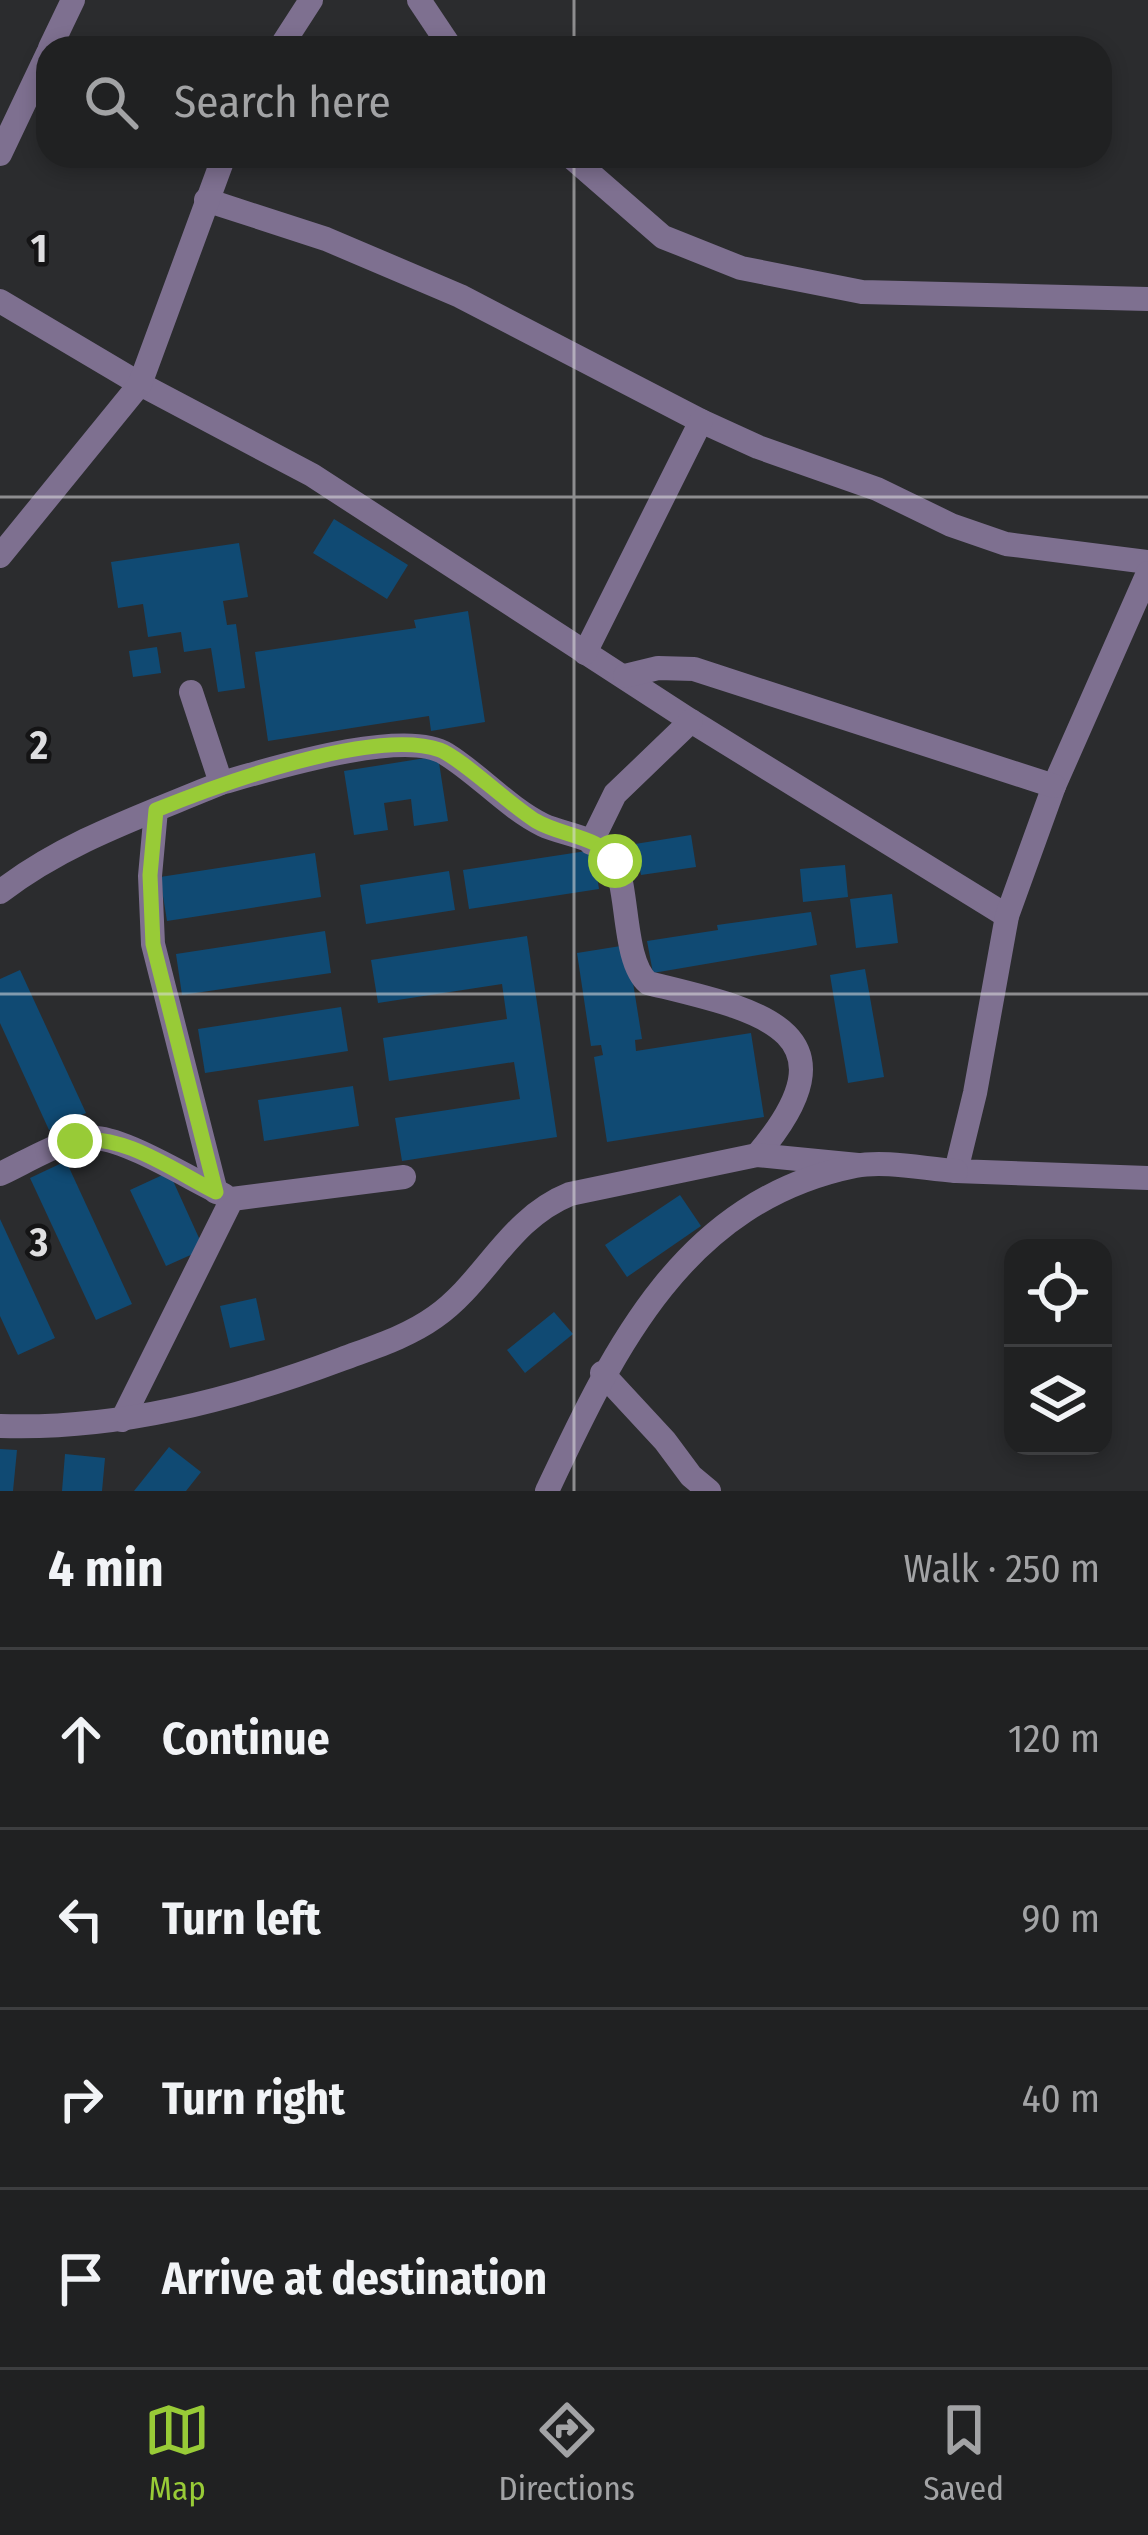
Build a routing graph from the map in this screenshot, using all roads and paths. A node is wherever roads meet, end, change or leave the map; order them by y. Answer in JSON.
{"nodes":[{"id":1,"x":73,"y":0,"type":"edge"},
{"id":2,"x":311,"y":0,"type":"edge"},
{"id":3,"x":419,"y":0,"type":"edge"},
{"id":4,"x":56,"y":36,"type":"edge"},
{"id":5,"x":288,"y":36,"type":"edge"},
{"id":6,"x":443,"y":36,"type":"edge"},
{"id":7,"x":36,"y":78,"type":"edge"},
{"id":8,"x":0,"y":154,"type":"edge"},
{"id":9,"x":219,"y":168,"type":"edge"},
{"id":10,"x":584,"y":168,"type":"edge"},
{"id":11,"x":206,"y":200,"type":"junction"},
{"id":12,"x":1148,"y":299,"type":"edge"},
{"id":13,"x":0,"y":301,"type":"edge"},
{"id":14,"x":140,"y":384,"type":"junction"},
{"id":15,"x":701,"y":421,"type":"junction"},
{"id":16,"x":0,"y":556,"type":"edge"},
{"id":17,"x":1148,"y":562,"type":"edge"},
{"id":18,"x":1148,"y":573,"type":"edge"},
{"id":19,"x":585,"y":653,"type":"junction"},
{"id":20,"x":626,"y":676,"type":"junction"},
{"id":21,"x":191,"y":692,"type":"dead end"},
{"id":22,"x":691,"y":721,"type":"junction"},
{"id":23,"x":221,"y":783,"type":"junction"},
{"id":24,"x":1054,"y":786,"type":"junction"},
{"id":25,"x":156,"y":810,"type":"junction"},
{"id":26,"x":591,"y":843,"type":"junction"},
{"id":27,"x":0,"y":892,"type":"edge"},
{"id":28,"x":1007,"y":916,"type":"junction"},
{"id":29,"x":757,"y":1155,"type":"junction"},
{"id":30,"x":858,"y":1165,"type":"junction"},
{"id":31,"x":956,"y":1171,"type":"junction"},
{"id":32,"x":0,"y":1174,"type":"edge"},
{"id":33,"x":404,"y":1178,"type":"dead end"},
{"id":34,"x":1148,"y":1178,"type":"edge"},
{"id":35,"x":224,"y":1196,"type":"junction"},
{"id":36,"x":602,"y":1373,"type":"junction"},
{"id":37,"x":122,"y":1420,"type":"junction"},
{"id":38,"x":0,"y":1426,"type":"edge"},
{"id":39,"x":547,"y":1491,"type":"edge"},
{"id":40,"x":709,"y":1491,"type":"edge"}],
"edges":[{"from":1,"to":4,"type":"street"},
{"from":2,"to":5,"type":"street"},
{"from":3,"to":6,"type":"street"},
{"from":7,"to":8,"type":"street"},
{"from":9,"to":11,"type":"street"},
{"from":10,"to":12,"type":"street"},
{"from":11,"to":14,"type":"street"},
{"from":11,"to":15,"type":"street"},
{"from":13,"to":14,"type":"street"},
{"from":14,"to":16,"type":"street"},
{"from":14,"to":19,"type":"street"},
{"from":15,"to":17,"type":"street"},
{"from":15,"to":19,"type":"street"},
{"from":18,"to":24,"type":"street"},
{"from":19,"to":20,"type":"street"},
{"from":20,"to":22,"type":"street"},
{"from":20,"to":24,"type":"street"},
{"from":21,"to":23,"type":"street"},
{"from":22,"to":26,"type":"street"},
{"from":22,"to":28,"type":"street"},
{"from":23,"to":25,"type":"street"},
{"from":23,"to":26,"type":"street"},
{"from":24,"to":28,"type":"street"},
{"from":25,"to":27,"type":"street"},
{"from":25,"to":35,"type":"street"},
{"from":26,"to":29,"type":"street"},
{"from":28,"to":31,"type":"street"},
{"from":29,"to":30,"type":"street"},
{"from":29,"to":37,"type":"street"},
{"from":30,"to":31,"type":"street"},
{"from":30,"to":36,"type":"street"},
{"from":31,"to":34,"type":"street"},
{"from":32,"to":35,"type":"street"},
{"from":33,"to":35,"type":"street"},
{"from":35,"to":37,"type":"street"},
{"from":36,"to":39,"type":"street"},
{"from":36,"to":40,"type":"street"},
{"from":37,"to":38,"type":"street"}]}
